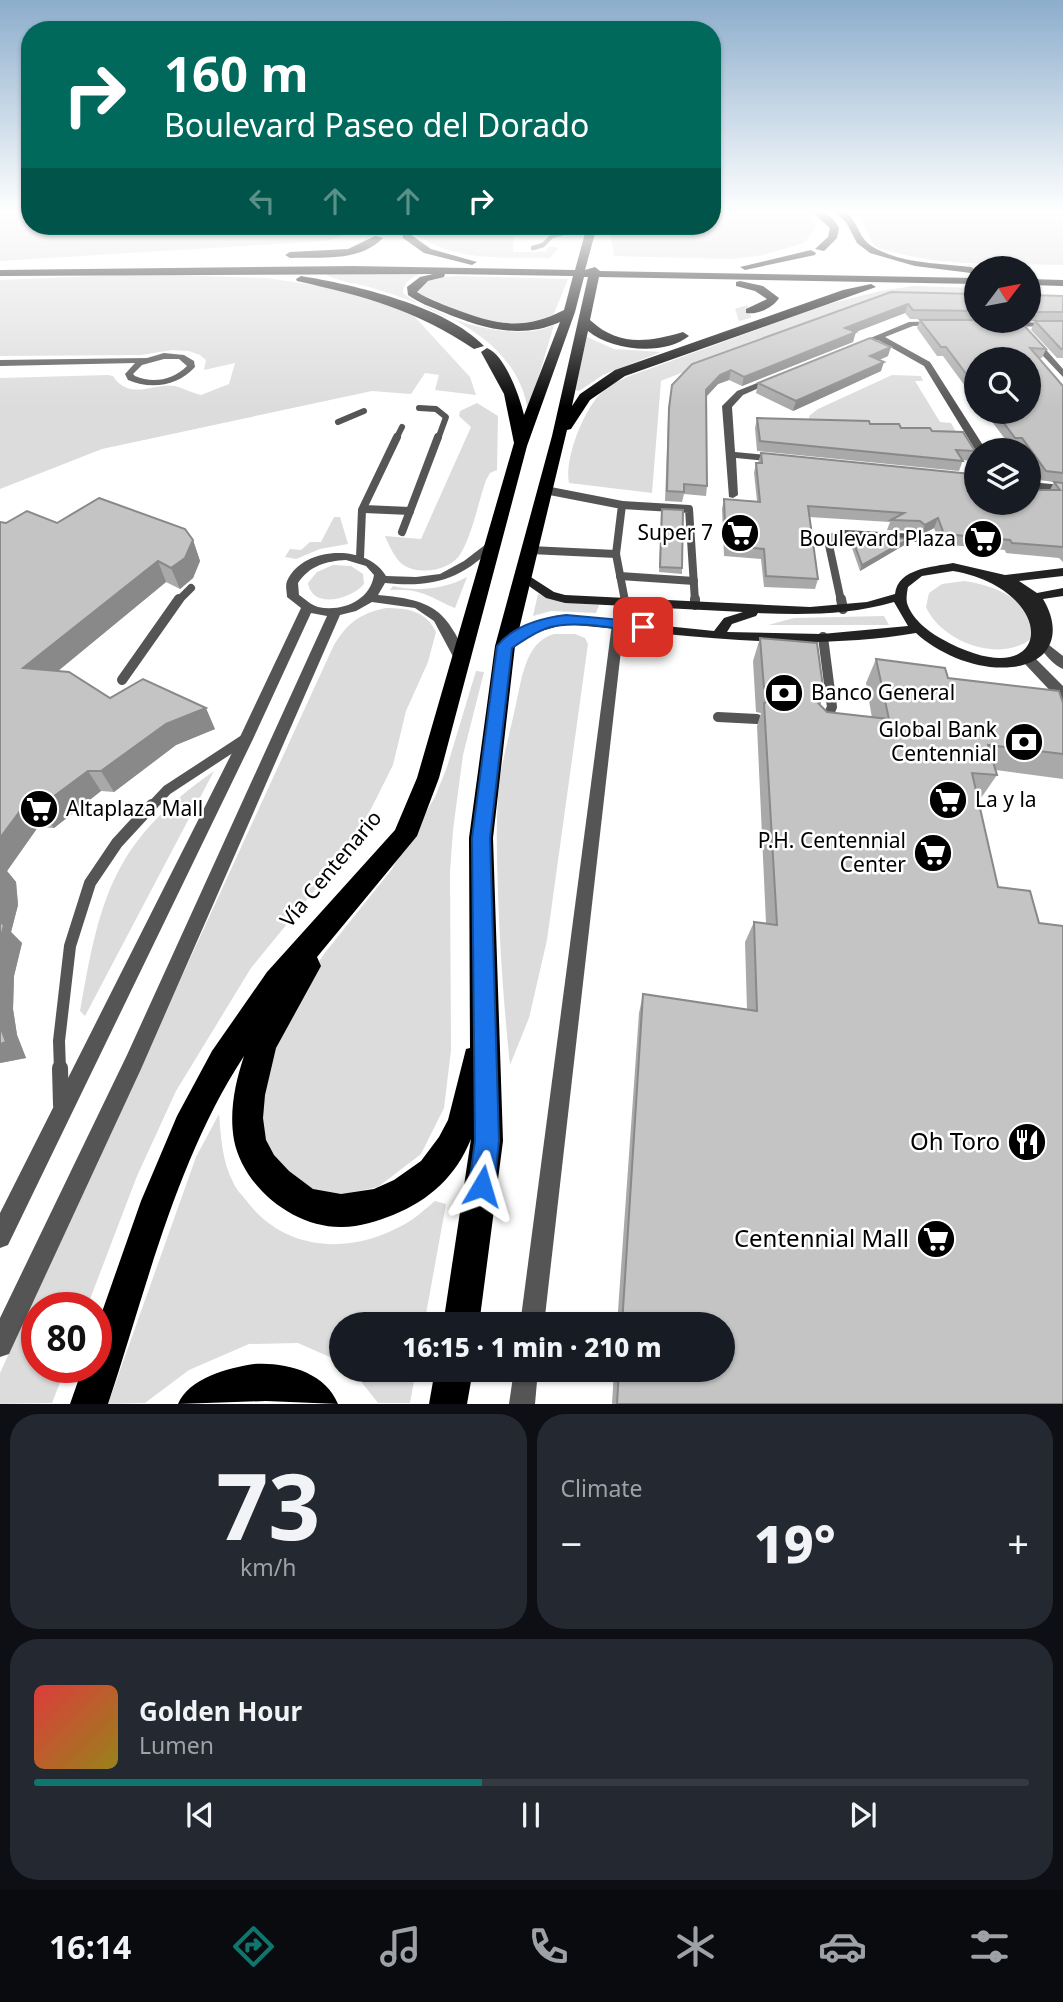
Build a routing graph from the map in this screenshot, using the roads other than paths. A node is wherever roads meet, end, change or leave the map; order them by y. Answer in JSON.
{"nodes":[{"id":1,"x":285,"y":277,"type":"edge"},
{"id":2,"x":445,"y":277,"type":"edge"},
{"id":3,"x":580,"y":277,"type":"edge"},
{"id":4,"x":593,"y":277,"type":"edge"},
{"id":5,"x":692,"y":277,"type":"edge"},
{"id":6,"x":756,"y":277,"type":"edge"},
{"id":7,"x":923,"y":280,"type":"junction"},
{"id":8,"x":964,"y":281,"type":"edge"},
{"id":9,"x":1041,"y":282,"type":"edge"},
{"id":10,"x":1063,"y":283,"type":"edge"},
{"id":11,"x":750,"y":311,"type":"tunnel mouth"},
{"id":12,"x":569,"y":312,"type":"junction"},
{"id":13,"x":584,"y":321,"type":"junction"},
{"id":14,"x":952,"y":323,"type":"edge"},
{"id":15,"x":1041,"y":325,"type":"edge"},
{"id":16,"x":1063,"y":325,"type":"edge"},
{"id":17,"x":701,"y":329,"type":"dead end"},
{"id":18,"x":1026,"y":333,"type":"edge"},
{"id":19,"x":879,"y":337,"type":"junction"},
{"id":20,"x":841,"y":352,"type":"edge"},
{"id":21,"x":145,"y":360,"type":"junction"},
{"id":22,"x":0,"y":363,"type":"edge"},
{"id":23,"x":130,"y":369,"type":"junction"},
{"id":24,"x":0,"y":372,"type":"edge"},
{"id":25,"x":790,"y":373,"type":"edge"},
{"id":26,"x":1063,"y":374,"type":"edge"},
{"id":27,"x":419,"y":408,"type":"dead end"},
{"id":28,"x":364,"y":411,"type":"dead end"},
{"id":29,"x":338,"y":422,"type":"dead end"},
{"id":30,"x":402,"y":427,"type":"dead end"},
{"id":31,"x":559,"y":436,"type":"junction"},
{"id":32,"x":973,"y":438,"type":"edge"},
{"id":33,"x":520,"y":446,"type":"junction"},
{"id":34,"x":730,"y":456,"type":"junction"},
{"id":35,"x":785,"y":460,"type":"edge"},
{"id":36,"x":1041,"y":486,"type":"edge"},
{"id":37,"x":1063,"y":488,"type":"edge"},
{"id":38,"x":545,"y":490,"type":"junction"},
{"id":39,"x":733,"y":495,"type":"dead end"},
{"id":40,"x":622,"y":505,"type":"junction"},
{"id":41,"x":364,"y":509,"type":"junction"},
{"id":42,"x":410,"y":511,"type":"junction"},
{"id":43,"x":402,"y":532,"type":"dead end"},
{"id":44,"x":915,"y":538,"type":"dead end"},
{"id":45,"x":495,"y":540,"type":"junction"},
{"id":46,"x":530,"y":550,"type":"junction"},
{"id":47,"x":617,"y":554,"type":"junction"},
{"id":48,"x":360,"y":558,"type":"junction"},
{"id":49,"x":1063,"y":572,"type":"edge"},
{"id":50,"x":523,"y":576,"type":"junction"},
{"id":51,"x":620,"y":576,"type":"junction"},
{"id":52,"x":382,"y":579,"type":"junction"},
{"id":53,"x":1004,"y":579,"type":"junction"},
{"id":54,"x":694,"y":580,"type":"junction"},
{"id":55,"x":191,"y":589,"type":"dead end"},
{"id":56,"x":1063,"y":592,"type":"edge"},
{"id":57,"x":899,"y":597,"type":"junction"},
{"id":58,"x":1034,"y":597,"type":"junction"},
{"id":59,"x":372,"y":598,"type":"junction"},
{"id":60,"x":625,"y":601,"type":"junction"},
{"id":61,"x":689,"y":605,"type":"junction"},
{"id":62,"x":307,"y":608,"type":"junction"},
{"id":63,"x":767,"y":610,"type":"junction"},
{"id":64,"x":843,"y":610,"type":"junction"},
{"id":65,"x":335,"y":612,"type":"junction"},
{"id":66,"x":618,"y":624,"type":"junction"},
{"id":67,"x":915,"y":629,"type":"junction"},
{"id":68,"x":718,"y":635,"type":"junction"},
{"id":69,"x":823,"y":637,"type":"junction"},
{"id":70,"x":505,"y":646,"type":"junction"},
{"id":71,"x":1049,"y":650,"type":"junction"},
{"id":72,"x":462,"y":661,"type":"junction"},
{"id":73,"x":1030,"y":661,"type":"junction"},
{"id":74,"x":1063,"y":664,"type":"edge"},
{"id":75,"x":122,"y":680,"type":"dead end"},
{"id":76,"x":1063,"y":695,"type":"edge"},
{"id":77,"x":718,"y":717,"type":"dead end"},
{"id":78,"x":757,"y":719,"type":"dead end"},
{"id":79,"x":816,"y":725,"type":"edge"},
{"id":80,"x":246,"y":739,"type":"junction"},
{"id":81,"x":405,"y":836,"type":"junction"},
{"id":82,"x":485,"y":1002,"type":"junction"},
{"id":83,"x":62,"y":1114,"type":"junction"},
{"id":84,"x":0,"y":1237,"type":"edge"},
{"id":85,"x":463,"y":1312,"type":"edge"},
{"id":86,"x":534,"y":1312,"type":"edge"},
{"id":87,"x":0,"y":1345,"type":"edge"},
{"id":88,"x":451,"y":1382,"type":"edge"},
{"id":89,"x":525,"y":1382,"type":"edge"},
{"id":90,"x":89,"y":1404,"type":"edge"},
{"id":91,"x":197,"y":1404,"type":"edge"},
{"id":92,"x":319,"y":1404,"type":"edge"},
{"id":93,"x":448,"y":1404,"type":"edge"},
{"id":94,"x":522,"y":1404,"type":"edge"}],
"edges":[{"from":1,"to":33,"type":"highway"},
{"from":2,"to":12,"type":"highway"},
{"from":3,"to":12,"type":"highway","name":"Vía Centenario"},
{"from":4,"to":13,"type":"highway"},
{"from":5,"to":11,"type":"highway"},
{"from":6,"to":7,"type":"highway"},
{"from":7,"to":8,"type":"highway"},
{"from":7,"to":31,"type":"highway"},
{"from":9,"to":10,"type":"highway"},
{"from":12,"to":33,"type":"highway","name":"Vía Centenario"},
{"from":13,"to":17,"type":"highway"},
{"from":13,"to":31,"type":"highway"},
{"from":14,"to":19,"type":"street"},
{"from":15,"to":16,"type":"street"},
{"from":18,"to":26,"type":"street"},
{"from":19,"to":20,"type":"street"},
{"from":19,"to":32,"type":"street"},
{"from":21,"to":22,"type":"street"},
{"from":21,"to":23,"type":"street"},
{"from":21,"to":23,"type":"street"},
{"from":23,"to":24,"type":"street"},
{"from":25,"to":34,"type":"street"},
{"from":27,"to":42,"type":"lane"},
{"from":28,"to":29,"type":"lane"},
{"from":30,"to":41,"type":"lane"},
{"from":31,"to":38,"type":"highway"},
{"from":33,"to":45,"type":"highway","name":"Vía Centenario"},
{"from":34,"to":35,"type":"street"},
{"from":34,"to":39,"type":"street"},
{"from":36,"to":37,"type":"street"},
{"from":38,"to":40,"type":"lane"},
{"from":38,"to":46,"type":"highway"},
{"from":40,"to":47,"type":"lane"},
{"from":40,"to":54,"type":"lane"},
{"from":41,"to":42,"type":"lane"},
{"from":41,"to":48,"type":"lane"},
{"from":42,"to":43,"type":"lane"},
{"from":44,"to":64,"type":"lane"},
{"from":45,"to":52,"type":"street"},
{"from":45,"to":72,"type":"highway","name":"Vía Centenario"},
{"from":46,"to":47,"type":"lane"},
{"from":46,"to":50,"type":"highway"},
{"from":47,"to":51,"type":"lane"},
{"from":48,"to":52,"type":"street"},
{"from":48,"to":62,"type":"street"},
{"from":49,"to":53,"type":"street"},
{"from":50,"to":60,"type":"street"},
{"from":50,"to":70,"type":"highway"},
{"from":51,"to":54,"type":"lane"},
{"from":51,"to":60,"type":"lane"},
{"from":52,"to":59,"type":"street"},
{"from":53,"to":57,"type":"street"},
{"from":53,"to":58,"type":"street"},
{"from":54,"to":61,"type":"lane"},
{"from":55,"to":75,"type":"lane"},
{"from":56,"to":58,"type":"street"},
{"from":57,"to":64,"type":"street"},
{"from":57,"to":67,"type":"street"},
{"from":58,"to":71,"type":"street"},
{"from":59,"to":65,"type":"street"},
{"from":59,"to":72,"type":"street"},
{"from":60,"to":61,"type":"street"},
{"from":61,"to":63,"type":"street"},
{"from":61,"to":66,"type":"street"},
{"from":62,"to":65,"type":"street"},
{"from":62,"to":80,"type":"street"},
{"from":63,"to":64,"type":"street"},
{"from":63,"to":68,"type":"street"},
{"from":65,"to":87,"type":"street"},
{"from":66,"to":68,"type":"street"},
{"from":66,"to":70,"type":"street"},
{"from":66,"to":86,"type":"street"},
{"from":67,"to":69,"type":"street"},
{"from":67,"to":73,"type":"street"},
{"from":68,"to":69,"type":"street"},
{"from":69,"to":79,"type":"lane"},
{"from":70,"to":82,"type":"highway"},
{"from":71,"to":73,"type":"street"},
{"from":71,"to":74,"type":"street"},
{"from":72,"to":81,"type":"highway","name":"Vía Centenario"},
{"from":73,"to":76,"type":"street"},
{"from":77,"to":78,"type":"lane"},
{"from":80,"to":83,"type":"street"},
{"from":80,"to":83,"type":"lane"},
{"from":81,"to":82,"type":"highway"},
{"from":81,"to":90,"type":"highway","name":"Vía Centenario"},
{"from":82,"to":85,"type":"highway"},
{"from":83,"to":84,"type":"street"},
{"from":88,"to":93,"type":"highway"},
{"from":89,"to":94,"type":"street"},
{"from":91,"to":92,"type":"highway"}]}
